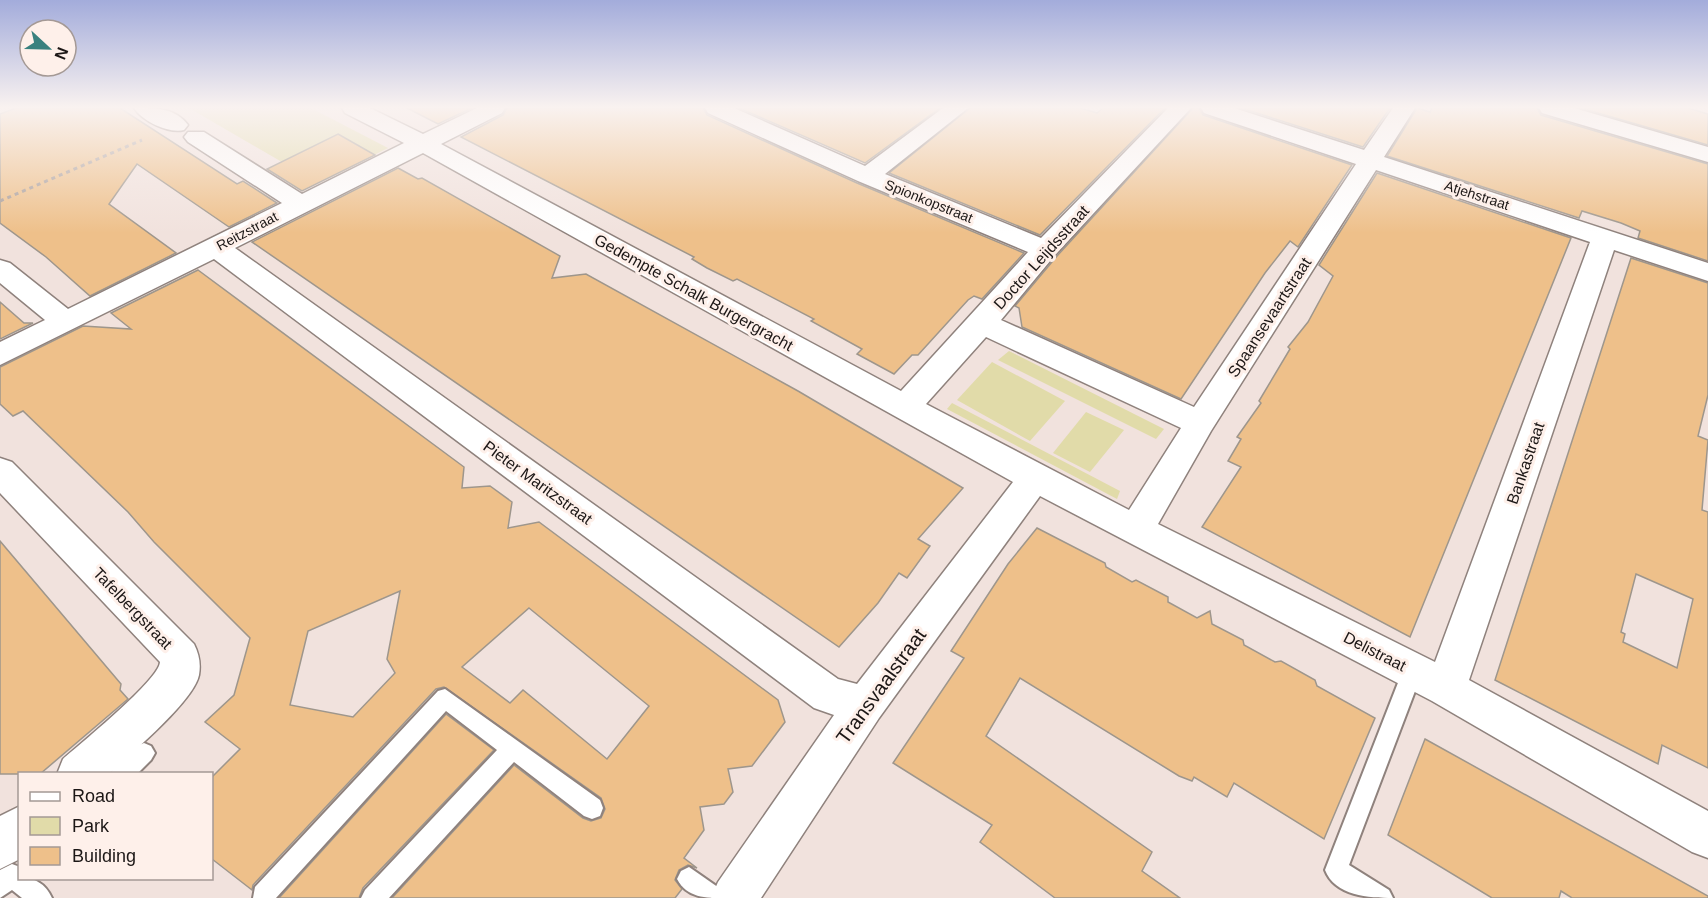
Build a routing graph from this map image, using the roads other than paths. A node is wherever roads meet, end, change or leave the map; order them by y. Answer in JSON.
{"nodes":[{"id":1,"x":216,"y":150,"type":"edge"},
{"id":2,"x":411,"y":150,"type":"edge"},
{"id":3,"x":435,"y":150,"type":"edge"},
{"id":4,"x":812,"y":150,"type":"edge"},
{"id":5,"x":902,"y":150,"type":"edge"},
{"id":6,"x":1140,"y":150,"type":"edge"},
{"id":7,"x":1340,"y":150,"type":"edge"},
{"id":8,"x":1377,"y":150,"type":"edge"},
{"id":9,"x":1691,"y":150,"type":"edge"},
{"id":10,"x":1708,"y":155,"type":"edge"},
{"id":11,"x":1371,"y":160,"type":"junction"},
{"id":12,"x":867,"y":176,"type":"junction"},
{"id":13,"x":299,"y":203,"type":"junction"},
{"id":14,"x":1605,"y":237,"type":"junction"},
{"id":15,"x":217,"y":248,"type":"junction"},
{"id":16,"x":1045,"y":249,"type":"junction"},
{"id":17,"x":0,"y":269,"type":"edge"},
{"id":18,"x":1708,"y":272,"type":"edge"},
{"id":19,"x":66,"y":322,"type":"junction"},
{"id":20,"x":982,"y":323,"type":"junction"},
{"id":21,"x":0,"y":355,"type":"edge"},
{"id":22,"x":904,"y":408,"type":"junction"},
{"id":23,"x":1200,"y":423,"type":"junction"},
{"id":24,"x":0,"y":471,"type":"edge"},
{"id":25,"x":1035,"y":478,"type":"junction"},
{"id":26,"x":1137,"y":528,"type":"junction"},
{"id":27,"x":1429,"y":679,"type":"junction"},
{"id":28,"x":865,"y":705,"type":"junction"},
{"id":29,"x":513,"y":748,"type":"junction"},
{"id":30,"x":144,"y":753,"type":"dead end"},
{"id":31,"x":80,"y":772,"type":"edge"},
{"id":32,"x":123,"y":772,"type":"edge"},
{"id":33,"x":592,"y":808,"type":"dead end"},
{"id":34,"x":18,"y":835,"type":"edge"},
{"id":35,"x":1708,"y":836,"type":"edge"},
{"id":36,"x":8,"y":869,"type":"edge"},
{"id":37,"x":689,"y":879,"type":"dead end"},
{"id":38,"x":20,"y":880,"type":"edge"},
{"id":39,"x":263,"y":895,"type":"dead end"},
{"id":40,"x":40,"y":898,"type":"edge"},
{"id":41,"x":373,"y":898,"type":"edge"},
{"id":42,"x":714,"y":898,"type":"edge"},
{"id":43,"x":734,"y":898,"type":"edge"},
{"id":44,"x":1380,"y":898,"type":"edge"}],
"edges":[{"from":1,"to":13,"type":"street"},
{"from":2,"to":13,"type":"street","name":"Reitzstraat"},
{"from":3,"to":22,"type":"street","name":"Gedempte Schalk Burgergracht"},
{"from":4,"to":12,"type":"street","name":"Spionkopstraat"},
{"from":5,"to":12,"type":"street"},
{"from":6,"to":16,"type":"street","name":"Doctor Leijdsstraat"},
{"from":7,"to":11,"type":"street","name":"Atjehstraat"},
{"from":8,"to":11,"type":"street","name":"Spaansevaartstraat"},
{"from":9,"to":10,"type":"street"},
{"from":11,"to":14,"type":"street","name":"Atjehstraat"},
{"from":11,"to":23,"type":"street","name":"Spaansevaartstraat"},
{"from":12,"to":16,"type":"street","name":"Spionkopstraat"},
{"from":13,"to":15,"type":"street","name":"Reitzstraat"},
{"from":14,"to":18,"type":"street","name":"Atjehstraat"},
{"from":14,"to":27,"type":"street","name":"Bankastraat"},
{"from":15,"to":19,"type":"street","name":"Reitzstraat"},
{"from":15,"to":28,"type":"street","name":"Pieter Maritzstraat"},
{"from":16,"to":20,"type":"street","name":"Doctor Leijdsstraat"},
{"from":17,"to":19,"type":"street"},
{"from":19,"to":21,"type":"street","name":"Reitzstraat"},
{"from":20,"to":22,"type":"street","name":"Doctor Leijdsstraat"},
{"from":20,"to":23,"type":"street"},
{"from":22,"to":25,"type":"street","name":"Gedempte Schalk Burgergracht"},
{"from":23,"to":26,"type":"street","name":"Spaansevaartstraat"},
{"from":24,"to":31,"type":"street","name":"Tafelbergstraat"},
{"from":25,"to":26,"type":"street","name":"Delistraat"},
{"from":25,"to":28,"type":"street","name":"Transvaalstraat"},
{"from":26,"to":27,"type":"street","name":"Delistraat"},
{"from":27,"to":35,"type":"street","name":"Delistraat"},
{"from":27,"to":44,"type":"lane"},
{"from":28,"to":43,"type":"street","name":"Transvaalstraat"},
{"from":29,"to":33,"type":"lane"},
{"from":29,"to":39,"type":"lane"},
{"from":29,"to":41,"type":"lane"},
{"from":30,"to":32,"type":"lane"},
{"from":34,"to":36,"type":"street"},
{"from":37,"to":42,"type":"lane"},
{"from":38,"to":40,"type":"lane"}]}
